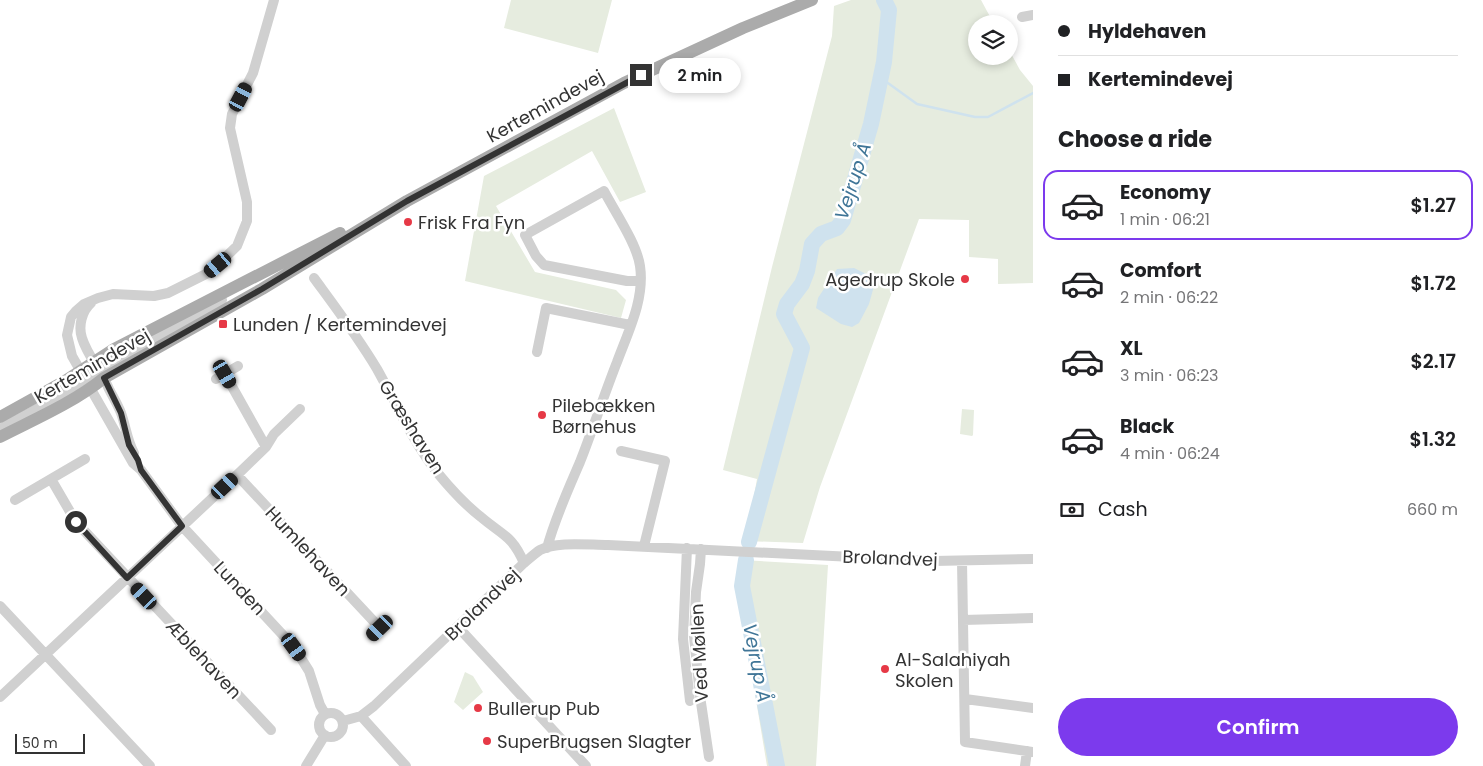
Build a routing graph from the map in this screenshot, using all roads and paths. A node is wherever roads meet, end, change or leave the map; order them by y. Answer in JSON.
{"nodes":[{"id":1,"x":274,"y":0,"type":"edge"},
{"id":2,"x":812,"y":0,"type":"edge"},
{"id":3,"x":1033,"y":15,"type":"edge"},
{"id":4,"x":1022,"y":17,"type":"dead end"},
{"id":5,"x":407,"y":201,"type":"junction"},
{"id":6,"x":314,"y":278,"type":"dead end"},
{"id":7,"x":640,"y":281,"type":"junction"},
{"id":8,"x":98,"y":298,"type":"junction"},
{"id":9,"x":630,"y":324,"type":"junction"},
{"id":10,"x":537,"y":352,"type":"dead end"},
{"id":11,"x":238,"y":366,"type":"dead end"},
{"id":12,"x":100,"y":371,"type":"junction"},
{"id":13,"x":85,"y":380,"type":"junction"},
{"id":14,"x":300,"y":409,"type":"dead end"},
{"id":15,"x":0,"y":417,"type":"edge"},
{"id":16,"x":0,"y":428,"type":"edge"},
{"id":17,"x":0,"y":437,"type":"edge"},
{"id":18,"x":266,"y":447,"type":"junction"},
{"id":19,"x":621,"y":450,"type":"dead end"},
{"id":20,"x":86,"y":459,"type":"dead end"},
{"id":21,"x":141,"y":470,"type":"junction"},
{"id":22,"x":237,"y":475,"type":"junction"},
{"id":23,"x":51,"y":479,"type":"junction"},
{"id":24,"x":15,"y":500,"type":"dead end"},
{"id":25,"x":182,"y":526,"type":"junction"},
{"id":26,"x":644,"y":546,"type":"junction"},
{"id":27,"x":547,"y":548,"type":"junction"},
{"id":28,"x":687,"y":548,"type":"junction"},
{"id":29,"x":701,"y":549,"type":"junction"},
{"id":30,"x":1033,"y":560,"type":"edge"},
{"id":31,"x":962,"y":561,"type":"junction"},
{"id":32,"x":524,"y":563,"type":"junction"},
{"id":33,"x":127,"y":578,"type":"junction"},
{"id":34,"x":0,"y":606,"type":"edge"},
{"id":35,"x":1033,"y":618,"type":"edge"},
{"id":36,"x":963,"y":620,"type":"junction"},
{"id":37,"x":458,"y":627,"type":"junction"},
{"id":38,"x":372,"y":636,"type":"dead end"},
{"id":39,"x":45,"y":655,"type":"junction"},
{"id":40,"x":0,"y":697,"type":"edge"},
{"id":41,"x":965,"y":699,"type":"junction"},
{"id":42,"x":690,"y":701,"type":"dead end"},
{"id":43,"x":1033,"y":708,"type":"edge"},
{"id":44,"x":325,"y":714,"type":"junction"},
{"id":45,"x":360,"y":716,"type":"junction"},
{"id":46,"x":343,"y":721,"type":"junction"},
{"id":47,"x":270,"y":730,"type":"dead end"},
{"id":48,"x":325,"y":735,"type":"junction"},
{"id":49,"x":1030,"y":752,"type":"edge"},
{"id":50,"x":709,"y":757,"type":"dead end"},
{"id":51,"x":150,"y":766,"type":"edge"},
{"id":52,"x":306,"y":766,"type":"edge"},
{"id":53,"x":406,"y":766,"type":"edge"},
{"id":54,"x":586,"y":766,"type":"edge"},
{"id":55,"x":1025,"y":766,"type":"edge"}],
"edges":[{"from":1,"to":8,"type":"street"},
{"from":2,"to":5,"type":"main road","name":"Kertemindevej"},
{"from":3,"to":4,"type":"street"},
{"from":5,"to":12,"type":"main road","name":"Kertemindevej"},
{"from":5,"to":12,"type":"main road","name":"Kertemindevej"},
{"from":6,"to":32,"type":"street","name":"Græshaven"},
{"from":7,"to":7,"type":"street"},
{"from":7,"to":9,"type":"street"},
{"from":8,"to":12,"type":"street","name":"Lunden"},
{"from":8,"to":13,"type":"street","name":"Lunden"},
{"from":9,"to":10,"type":"street"},
{"from":9,"to":27,"type":"street"},
{"from":11,"to":18,"type":"street"},
{"from":12,"to":13,"type":"main road","name":"Kertemindevej"},
{"from":12,"to":13,"type":"main road","name":"Kertemindevej"},
{"from":12,"to":21,"type":"street","name":"Lunden"},
{"from":13,"to":15,"type":"main road","name":"Kertemindevej"},
{"from":13,"to":16,"type":"street"},
{"from":13,"to":17,"type":"main road","name":"Kertemindevej"},
{"from":13,"to":21,"type":"street","name":"Lunden"},
{"from":14,"to":18,"type":"street"},
{"from":18,"to":22,"type":"street"},
{"from":19,"to":26,"type":"street"},
{"from":20,"to":23,"type":"street"},
{"from":21,"to":25,"type":"street","name":"Lunden"},
{"from":22,"to":25,"type":"street"},
{"from":22,"to":38,"type":"street","name":"Humlehaven"},
{"from":23,"to":24,"type":"street"},
{"from":23,"to":33,"type":"street","name":"Æblehaven"},
{"from":25,"to":33,"type":"street"},
{"from":25,"to":44,"type":"street","name":"Lunden"},
{"from":26,"to":27,"type":"street","name":"Brolandvej"},
{"from":26,"to":28,"type":"street","name":"Brolandvej"},
{"from":27,"to":32,"type":"street","name":"Brolandvej"},
{"from":28,"to":29,"type":"street","name":"Brolandvej"},
{"from":28,"to":42,"type":"street"},
{"from":29,"to":31,"type":"street","name":"Brolandvej"},
{"from":29,"to":50,"type":"street","name":"Ved Møllen"},
{"from":30,"to":31,"type":"street","name":"Brolandvej"},
{"from":31,"to":36,"type":"street"},
{"from":32,"to":37,"type":"street","name":"Brolandvej"},
{"from":33,"to":39,"type":"street"},
{"from":33,"to":47,"type":"street","name":"Æblehaven"},
{"from":34,"to":39,"type":"street"},
{"from":35,"to":36,"type":"street"},
{"from":36,"to":41,"type":"street"},
{"from":37,"to":45,"type":"street","name":"Brolandvej"},
{"from":37,"to":54,"type":"street"},
{"from":39,"to":40,"type":"street"},
{"from":39,"to":51,"type":"street"},
{"from":41,"to":43,"type":"street"},
{"from":41,"to":49,"type":"street"},
{"from":44,"to":46,"type":"street"},
{"from":44,"to":48,"type":"street"},
{"from":45,"to":46,"type":"street","name":"Brolandvej"},
{"from":45,"to":53,"type":"street"},
{"from":46,"to":48,"type":"street"},
{"from":48,"to":52,"type":"street"},
{"from":49,"to":55,"type":"street"}]}
